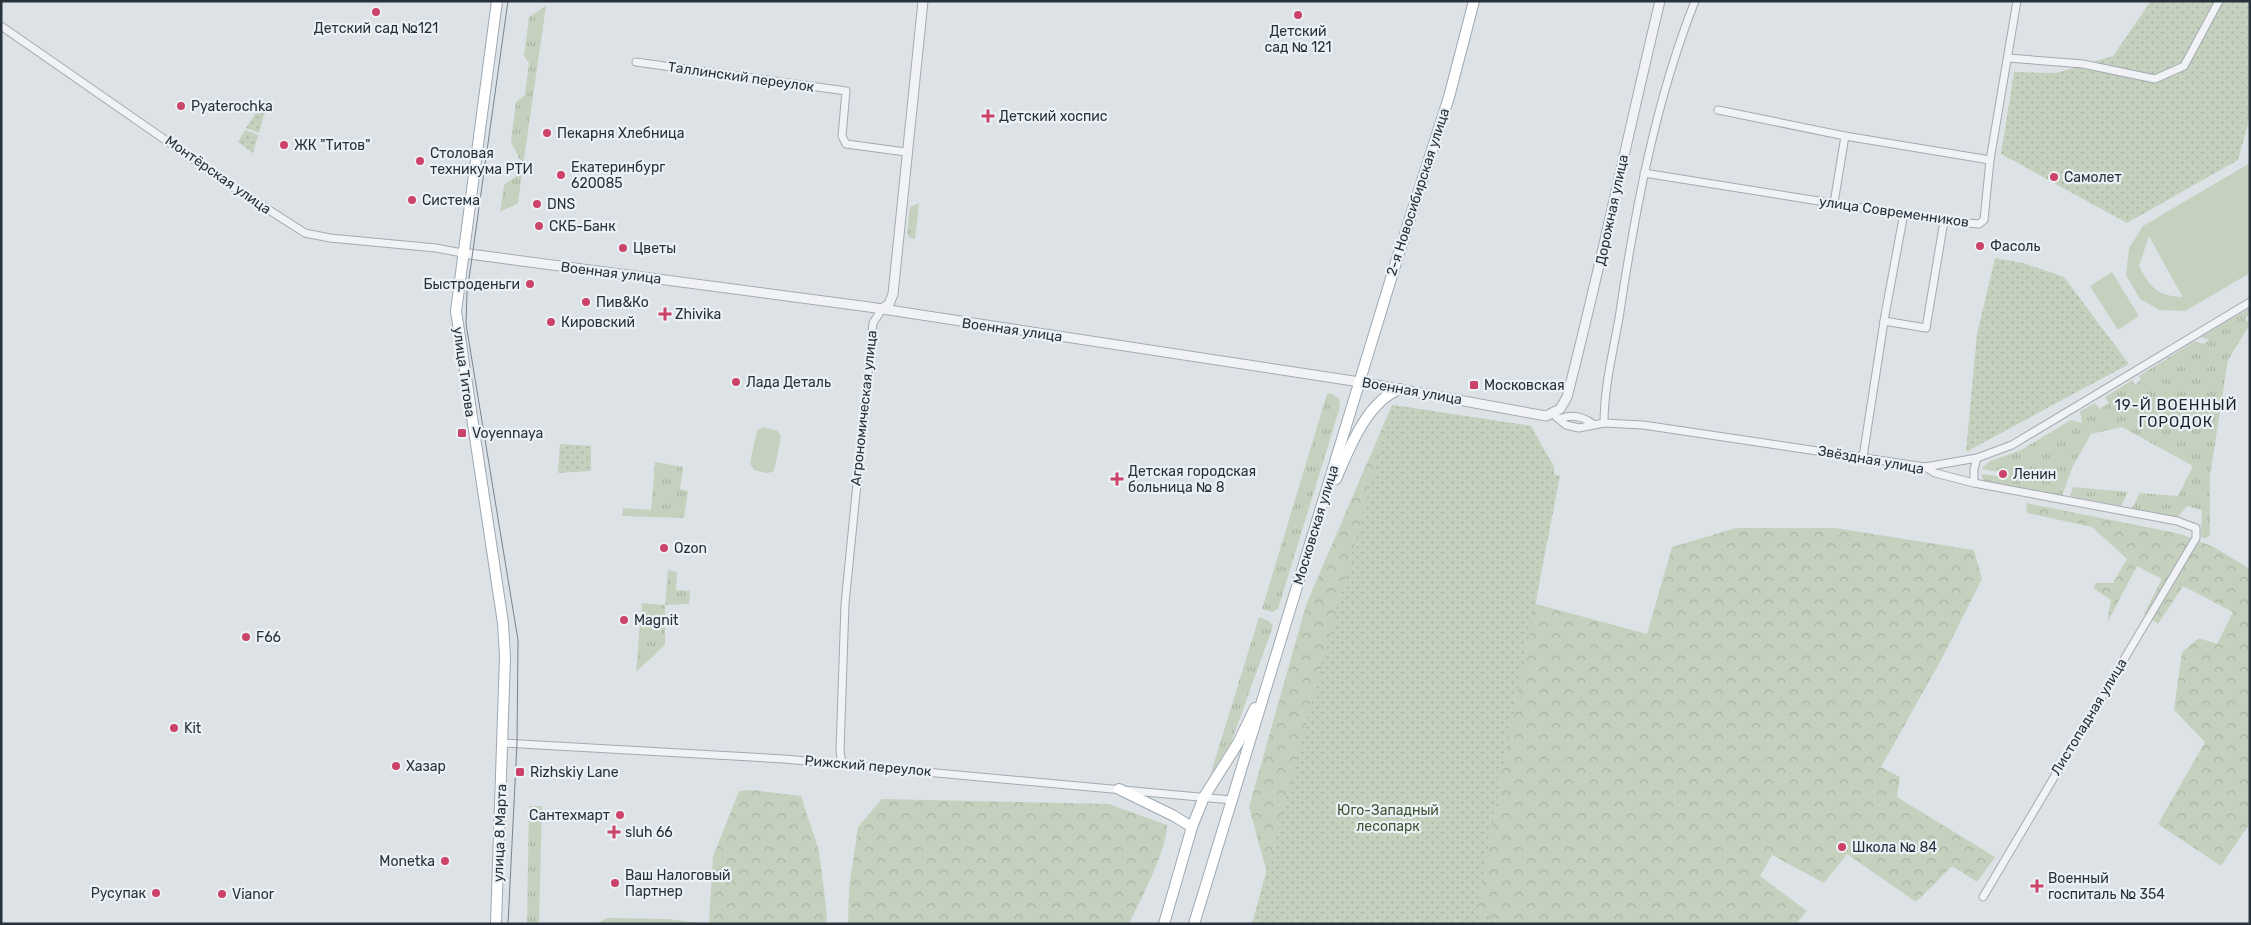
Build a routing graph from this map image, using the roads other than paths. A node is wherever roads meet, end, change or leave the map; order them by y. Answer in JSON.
{"nodes":[{"id":1,"x":498,"y":1,"type":"edge"},
{"id":2,"x":923,"y":1,"type":"edge"},
{"id":3,"x":1470,"y":1,"type":"edge"},
{"id":4,"x":1474,"y":1,"type":"edge"},
{"id":5,"x":1660,"y":1,"type":"edge"},
{"id":6,"x":1695,"y":1,"type":"edge"},
{"id":7,"x":2017,"y":1,"type":"edge"},
{"id":8,"x":2219,"y":1,"type":"edge"},
{"id":9,"x":1470,"y":14,"type":"junction"},
{"id":10,"x":1,"y":26,"type":"edge"},
{"id":11,"x":2008,"y":58,"type":"junction"},
{"id":12,"x":636,"y":62,"type":"dead end"},
{"id":13,"x":1718,"y":110,"type":"dead end"},
{"id":14,"x":1845,"y":136,"type":"junction"},
{"id":15,"x":906,"y":152,"type":"junction"},
{"id":16,"x":1990,"y":160,"type":"junction"},
{"id":17,"x":1644,"y":173,"type":"junction"},
{"id":18,"x":1834,"y":203,"type":"junction"},
{"id":19,"x":1904,"y":213,"type":"junction"},
{"id":20,"x":1944,"y":221,"type":"junction"},
{"id":21,"x":462,"y":253,"type":"junction"},
{"id":22,"x":2250,"y":302,"type":"edge"},
{"id":23,"x":882,"y":309,"type":"junction"},
{"id":24,"x":1884,"y":321,"type":"junction"},
{"id":25,"x":1360,"y":382,"type":"junction"},
{"id":26,"x":1400,"y":389,"type":"junction"},
{"id":27,"x":1556,"y":416,"type":"junction"},
{"id":28,"x":1604,"y":423,"type":"junction"},
{"id":29,"x":1593,"y":424,"type":"junction"},
{"id":30,"x":1579,"y":428,"type":"joint"},
{"id":31,"x":1863,"y":457,"type":"junction"},
{"id":32,"x":1977,"y":458,"type":"junction"},
{"id":33,"x":1925,"y":467,"type":"junction"},
{"id":34,"x":1974,"y":483,"type":"junction"},
{"id":35,"x":1327,"y":489,"type":"junction"},
{"id":36,"x":2196,"y":538,"type":"joint"},
{"id":37,"x":1272,"y":668,"type":"junction"},
{"id":38,"x":503,"y":743,"type":"junction"},
{"id":39,"x":842,"y":764,"type":"junction"},
{"id":40,"x":1119,"y":789,"type":"junction"},
{"id":41,"x":1204,"y":797,"type":"junction"},
{"id":42,"x":1232,"y":800,"type":"junction"},
{"id":43,"x":1192,"y":826,"type":"junction"},
{"id":44,"x":1983,"y":896,"type":"dead end"},
{"id":45,"x":496,"y":924,"type":"edge"},
{"id":46,"x":1164,"y":924,"type":"edge"},
{"id":47,"x":1194,"y":924,"type":"edge"}],
"edges":[{"from":1,"to":21,"type":"main road","name":"улица Титова"},
{"from":2,"to":15,"type":"street","name":"Агрономическая улица"},
{"from":3,"to":9,"type":"street"},
{"from":4,"to":9,"type":"main road","name":"2-я Новосибирская улица"},
{"from":5,"to":27,"type":"street","name":"Дорожная улица"},
{"from":6,"to":17,"type":"street"},
{"from":7,"to":11,"type":"street","name":"улица Современников"},
{"from":8,"to":11,"type":"street"},
{"from":9,"to":25,"type":"main road","name":"2-я Новосибирская улица"},
{"from":10,"to":21,"type":"street","name":"Монтёрская улица"},
{"from":11,"to":16,"type":"street","name":"улица Современников"},
{"from":12,"to":15,"type":"street","name":"Таллинский переулок"},
{"from":13,"to":14,"type":"street"},
{"from":14,"to":16,"type":"street"},
{"from":14,"to":18,"type":"street"},
{"from":15,"to":23,"type":"street","name":"Агрономическая улица"},
{"from":16,"to":20,"type":"street","name":"улица Современников"},
{"from":17,"to":18,"type":"street","name":"улица Современников"},
{"from":17,"to":28,"type":"street"},
{"from":18,"to":19,"type":"street","name":"улица Современников"},
{"from":19,"to":20,"type":"street","name":"улица Современников"},
{"from":19,"to":24,"type":"street"},
{"from":20,"to":24,"type":"street"},
{"from":21,"to":23,"type":"street","name":"Военная улица"},
{"from":21,"to":38,"type":"main road","name":"улица Титова"},
{"from":22,"to":32,"type":"street"},
{"from":23,"to":25,"type":"street","name":"Военная улица"},
{"from":23,"to":39,"type":"street","name":"Агрономическая улица"},
{"from":24,"to":31,"type":"street"},
{"from":25,"to":26,"type":"street","name":"Военная улица"},
{"from":25,"to":35,"type":"main road","name":"Московская улица"},
{"from":26,"to":27,"type":"street","name":"Военная улица"},
{"from":26,"to":35,"type":"main road"},
{"from":27,"to":29,"type":"street","name":"Военная улица"},
{"from":27,"to":30,"type":"street","name":"Военная улица"},
{"from":28,"to":29,"type":"street","name":"Звёздная улица"},
{"from":28,"to":31,"type":"street","name":"Звёздная улица"},
{"from":29,"to":30,"type":"street","name":"Звёздная улица"},
{"from":31,"to":33,"type":"street","name":"Звёздная улица"},
{"from":32,"to":33,"type":"street"},
{"from":32,"to":34,"type":"street"},
{"from":33,"to":34,"type":"street","name":"Звёздная улица"},
{"from":34,"to":36,"type":"street","name":"Звёздная улица"},
{"from":35,"to":37,"type":"main road","name":"Московская улица"},
{"from":36,"to":44,"type":"street","name":"Листопадная улица"},
{"from":37,"to":41,"type":"main road","name":"Московская улица"},
{"from":37,"to":42,"type":"main road","name":"Московская улица"},
{"from":38,"to":39,"type":"street","name":"Рижский переулок"},
{"from":38,"to":45,"type":"main road","name":"улица 8 Марта"},
{"from":39,"to":40,"type":"street","name":"Рижский переулок"},
{"from":40,"to":41,"type":"street","name":"Рижский переулок"},
{"from":40,"to":43,"type":"main road"},
{"from":41,"to":42,"type":"street","name":"Рижский переулок"},
{"from":41,"to":43,"type":"main road","name":"Московская улица"},
{"from":42,"to":47,"type":"main road","name":"Московская улица"},
{"from":43,"to":46,"type":"main road","name":"Московская улица"}]}
